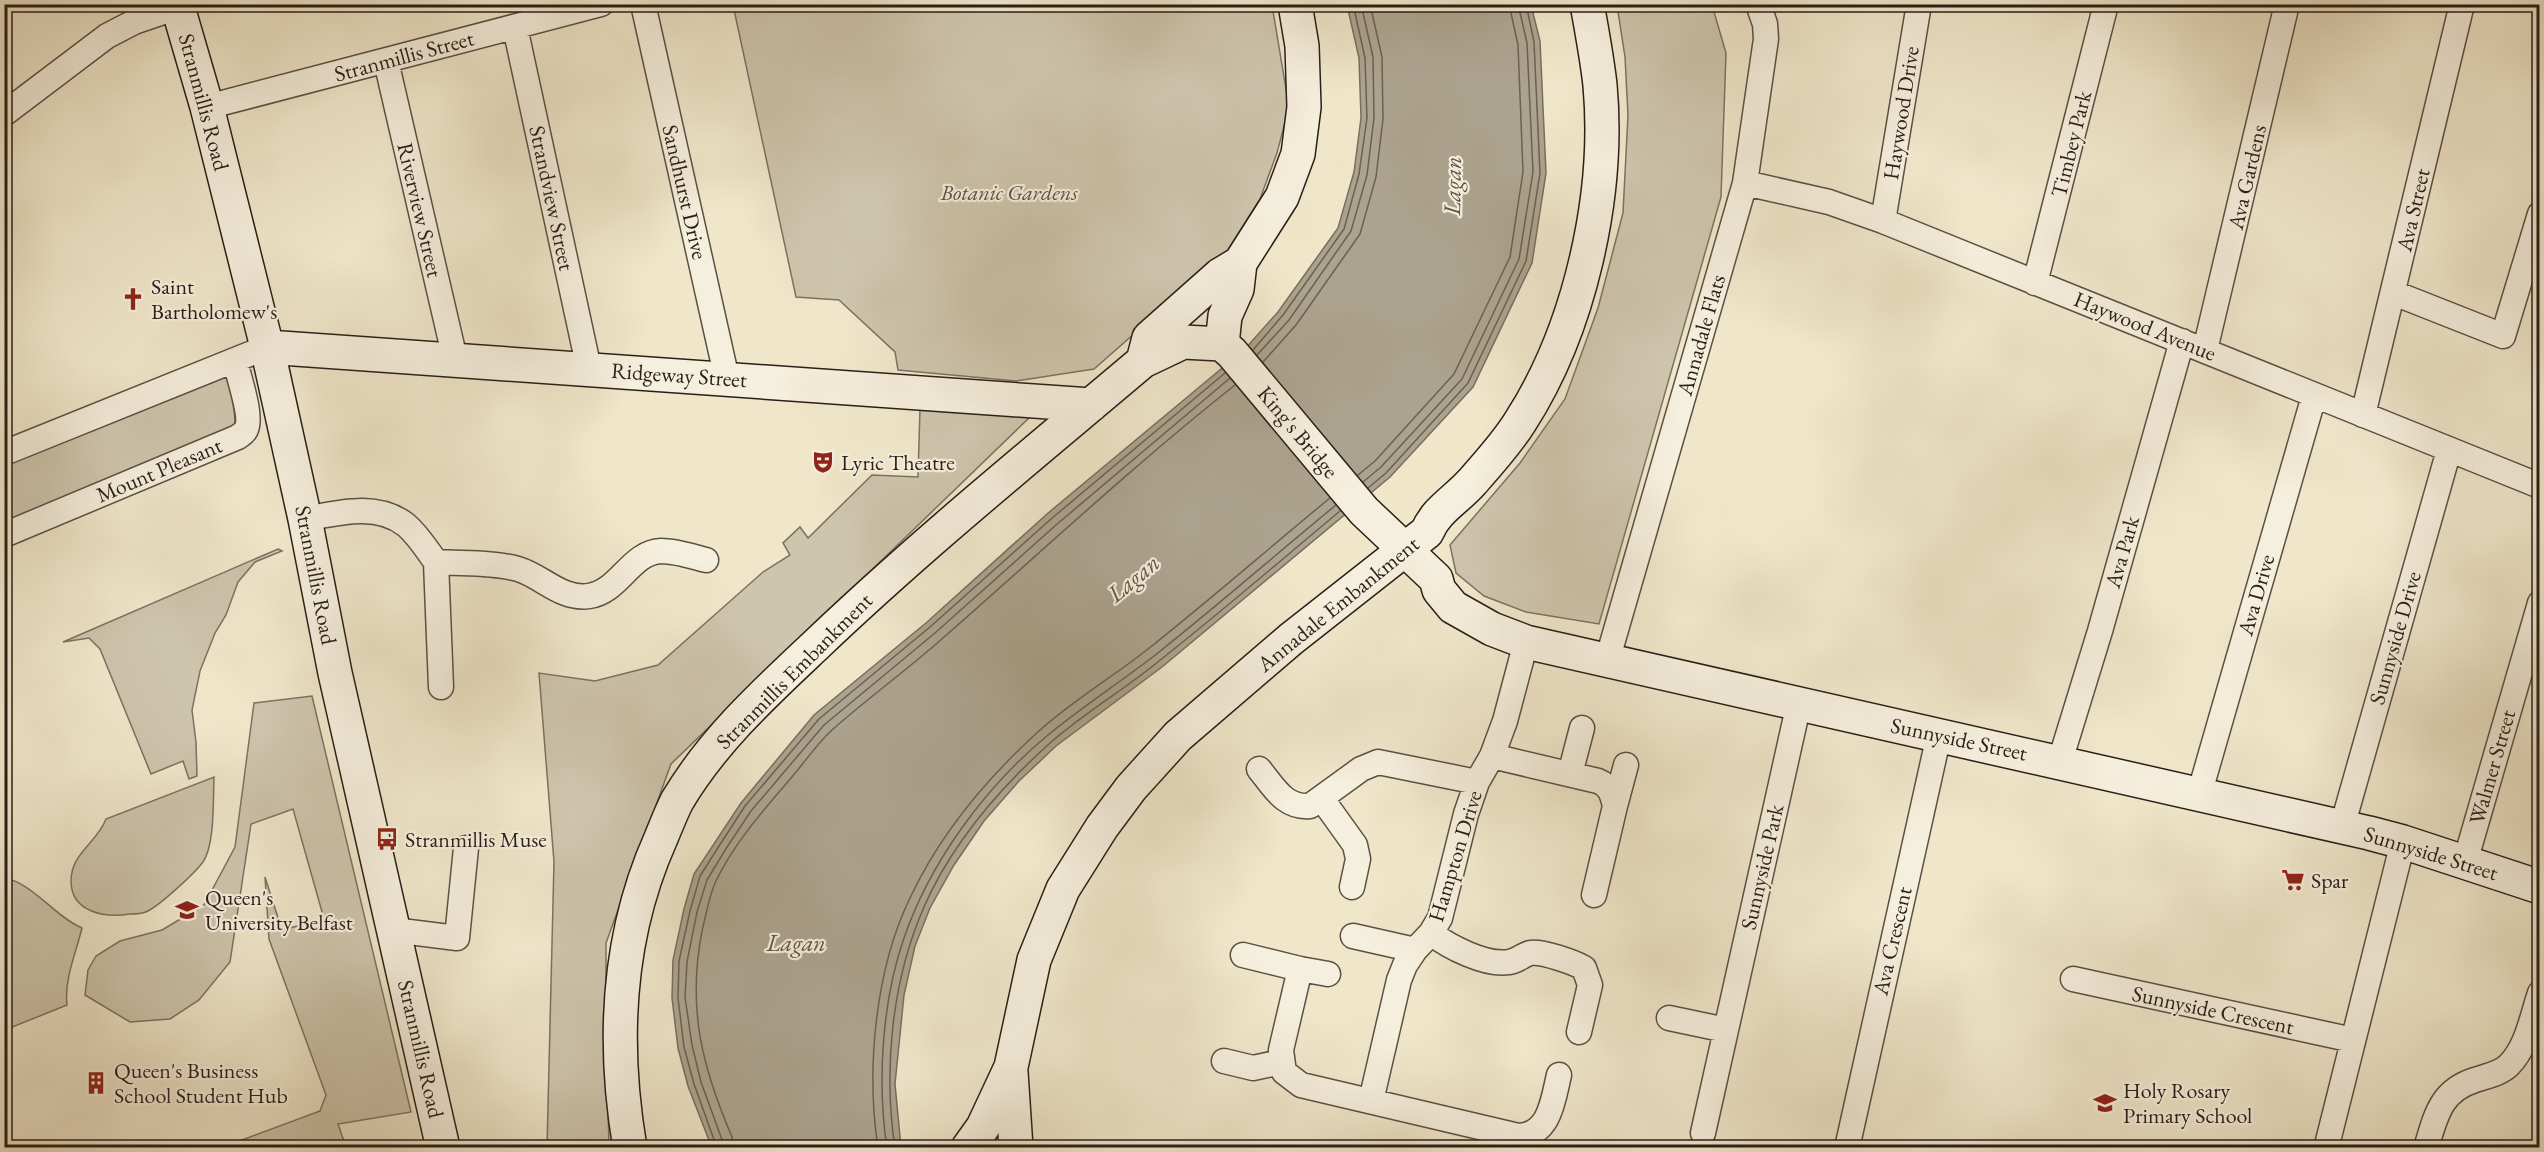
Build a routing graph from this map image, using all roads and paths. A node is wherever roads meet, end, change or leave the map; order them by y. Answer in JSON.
{"nodes":[{"id":1,"x":602,"y":4,"type":"edge"},
{"id":2,"x":643,"y":4,"type":"edge"},
{"id":3,"x":1295,"y":4,"type":"edge"},
{"id":4,"x":1587,"y":4,"type":"edge"},
{"id":5,"x":1758,"y":4,"type":"edge"},
{"id":6,"x":1919,"y":4,"type":"edge"},
{"id":7,"x":2106,"y":4,"type":"edge"},
{"id":8,"x":2288,"y":4,"type":"edge"},
{"id":9,"x":2462,"y":4,"type":"edge"},
{"id":10,"x":177,"y":6,"type":"edge"},
{"id":11,"x":515,"y":27,"type":"junction"},
{"id":12,"x":386,"y":61,"type":"junction"},
{"id":13,"x":207,"y":107,"type":"junction"},
{"id":14,"x":4,"y":114,"type":"edge"},
{"id":15,"x":1745,"y":183,"type":"junction"},
{"id":16,"x":2540,"y":214,"type":"edge"},
{"id":17,"x":1883,"y":221,"type":"junction"},
{"id":18,"x":1240,"y":263,"type":"junction"},
{"id":19,"x":2036,"y":283,"type":"junction"},
{"id":20,"x":2394,"y":293,"type":"junction"},
{"id":21,"x":2182,"y":341,"type":"junction"},
{"id":22,"x":267,"y":347,"type":"junction"},
{"id":23,"x":1227,"y":349,"type":"junction"},
{"id":24,"x":2205,"y":350,"type":"junction"},
{"id":25,"x":455,"y":359,"type":"junction"},
{"id":26,"x":235,"y":361,"type":"junction"},
{"id":27,"x":1143,"y":361,"type":"junction"},
{"id":28,"x":589,"y":369,"type":"junction"},
{"id":29,"x":727,"y":379,"type":"junction"},
{"id":30,"x":2314,"y":396,"type":"junction"},
{"id":31,"x":1091,"y":405,"type":"junction"},
{"id":32,"x":2363,"y":415,"type":"junction"},
{"id":33,"x":2449,"y":450,"type":"junction"},
{"id":34,"x":4,"y":453,"type":"edge"},
{"id":35,"x":2540,"y":486,"type":"edge"},
{"id":36,"x":1369,"y":516,"type":"junction"},
{"id":37,"x":1433,"y":518,"type":"junction"},
{"id":38,"x":305,"y":519,"type":"junction"},
{"id":39,"x":4,"y":535,"type":"edge"},
{"id":40,"x":1407,"y":550,"type":"junction"},
{"id":41,"x":706,"y":560,"type":"dead end"},
{"id":42,"x":436,"y":562,"type":"junction"},
{"id":43,"x":1367,"y":579,"type":"junction"},
{"id":44,"x":1438,"y":590,"type":"junction"},
{"id":45,"x":2540,"y":603,"type":"edge"},
{"id":46,"x":1526,"y":642,"type":"junction"},
{"id":47,"x":1607,"y":661,"type":"junction"},
{"id":48,"x":441,"y":687,"type":"dead end"},
{"id":49,"x":1799,"y":704,"type":"junction"},
{"id":50,"x":1582,"y":728,"type":"dead end"},
{"id":51,"x":1939,"y":735,"type":"junction"},
{"id":52,"x":1492,"y":756,"type":"junction"},
{"id":53,"x":2060,"y":761,"type":"junction"},
{"id":54,"x":1626,"y":765,"type":"dead end"},
{"id":55,"x":1259,"y":769,"type":"dead end"},
{"id":56,"x":1570,"y":774,"type":"junction"},
{"id":57,"x":1477,"y":782,"type":"junction"},
{"id":58,"x":2199,"y":795,"type":"junction"},
{"id":59,"x":1322,"y":799,"type":"junction"},
{"id":60,"x":1615,"y":806,"type":"junction"},
{"id":61,"x":2342,"y":827,"type":"junction"},
{"id":62,"x":2403,"y":842,"type":"junction"},
{"id":63,"x":466,"y":848,"type":"dead end"},
{"id":64,"x":2465,"y":862,"type":"junction"},
{"id":65,"x":1352,"y":887,"type":"dead end"},
{"id":66,"x":2540,"y":887,"type":"edge"},
{"id":67,"x":1594,"y":895,"type":"dead end"},
{"id":68,"x":393,"y":930,"type":"junction"},
{"id":69,"x":1353,"y":936,"type":"dead end"},
{"id":70,"x":1423,"y":942,"type":"junction"},
{"id":71,"x":1243,"y":955,"type":"dead end"},
{"id":72,"x":1300,"y":969,"type":"junction"},
{"id":73,"x":1328,"y":974,"type":"dead end"},
{"id":74,"x":2073,"y":979,"type":"dead end"},
{"id":75,"x":2540,"y":993,"type":"edge"},
{"id":76,"x":1669,"y":1018,"type":"dead end"},
{"id":77,"x":1726,"y":1030,"type":"junction"},
{"id":78,"x":1579,"y":1032,"type":"dead end"},
{"id":79,"x":2353,"y":1040,"type":"junction"},
{"id":80,"x":1224,"y":1061,"type":"dead end"},
{"id":81,"x":1281,"y":1062,"type":"junction"},
{"id":82,"x":1011,"y":1067,"type":"junction"},
{"id":83,"x":1559,"y":1075,"type":"dead end"},
{"id":84,"x":1371,"y":1101,"type":"junction"},
{"id":85,"x":628,"y":1133,"type":"edge"},
{"id":86,"x":1703,"y":1133,"type":"dead end"},
{"id":87,"x":2328,"y":1141,"type":"dead end"},
{"id":88,"x":443,"y":1148,"type":"edge"},
{"id":89,"x":639,"y":1148,"type":"edge"},
{"id":90,"x":968,"y":1148,"type":"edge"},
{"id":91,"x":1016,"y":1148,"type":"edge"},
{"id":92,"x":1846,"y":1148,"type":"edge"},
{"id":93,"x":2426,"y":1148,"type":"edge"}],
"edges":[{"from":1,"to":11,"type":"street","name":"Stranmillis Street"},
{"from":2,"to":29,"type":"street","name":"Sandhurst Drive"},
{"from":3,"to":18,"type":"street","name":"Stranmillis Embankment"},
{"from":4,"to":37,"type":"street","name":"Annadale Embankment"},
{"from":5,"to":15,"type":"street","name":"Annadale Flats"},
{"from":6,"to":17,"type":"street","name":"Haywood Drive"},
{"from":7,"to":19,"type":"street","name":"Timbey Park"},
{"from":8,"to":24,"type":"street","name":"Ava Gardens"},
{"from":9,"to":20,"type":"street","name":"Ava Street"},
{"from":10,"to":13,"type":"street","name":"Stranmillis Road"},
{"from":10,"to":14,"type":"street"},
{"from":11,"to":12,"type":"street","name":"Stranmillis Street"},
{"from":11,"to":28,"type":"street","name":"Strandview Street"},
{"from":12,"to":13,"type":"street","name":"Stranmillis Street"},
{"from":12,"to":25,"type":"street","name":"Riverview Street"},
{"from":13,"to":22,"type":"street","name":"Stranmillis Road"},
{"from":15,"to":17,"type":"street","name":"Haywood Avenue"},
{"from":15,"to":47,"type":"street","name":"Annadale Flats"},
{"from":16,"to":20,"type":"street"},
{"from":17,"to":19,"type":"street","name":"Haywood Avenue"},
{"from":18,"to":23,"type":"street","name":"Stranmillis Embankment"},
{"from":18,"to":27,"type":"street","name":"Stranmillis Embankment"},
{"from":19,"to":21,"type":"street","name":"Haywood Avenue"},
{"from":20,"to":32,"type":"street","name":"Ava Street"},
{"from":21,"to":24,"type":"street","name":"Haywood Avenue"},
{"from":21,"to":53,"type":"street","name":"Ava Park"},
{"from":22,"to":25,"type":"street","name":"Ridgeway Street"},
{"from":22,"to":26,"type":"street"},
{"from":22,"to":38,"type":"street","name":"Stranmillis Road"},
{"from":23,"to":27,"type":"street","name":"Stranmillis Embankment"},
{"from":23,"to":36,"type":"street","name":"King's Bridge"},
{"from":24,"to":30,"type":"street","name":"Haywood Avenue"},
{"from":25,"to":28,"type":"street","name":"Ridgeway Street"},
{"from":26,"to":34,"type":"street"},
{"from":26,"to":39,"type":"street","name":"Mount Pleasant"},
{"from":27,"to":31,"type":"street","name":"Stranmillis Embankment"},
{"from":28,"to":29,"type":"street","name":"Ridgeway Street"},
{"from":29,"to":31,"type":"street","name":"Ridgeway Street"},
{"from":30,"to":32,"type":"street","name":"Haywood Avenue"},
{"from":30,"to":58,"type":"street","name":"Ava Drive"},
{"from":31,"to":85,"type":"street","name":"Stranmillis Embankment"},
{"from":32,"to":33,"type":"street","name":"Haywood Avenue"},
{"from":33,"to":35,"type":"street","name":"Haywood Avenue"},
{"from":33,"to":61,"type":"street","name":"Sunnyside Drive"},
{"from":36,"to":37,"type":"street"},
{"from":36,"to":40,"type":"street","name":"King's Bridge"},
{"from":36,"to":43,"type":"street"},
{"from":37,"to":40,"type":"street","name":"Annadale Embankment"},
{"from":38,"to":42,"type":"street"},
{"from":38,"to":68,"type":"street","name":"Stranmillis Road"},
{"from":40,"to":43,"type":"street","name":"Annadale Embankment"},
{"from":40,"to":44,"type":"street","name":"Sunnyside Street"},
{"from":41,"to":42,"type":"street"},
{"from":42,"to":48,"type":"street"},
{"from":43,"to":44,"type":"street"},
{"from":43,"to":82,"type":"street","name":"Annadale Embankment"},
{"from":44,"to":46,"type":"street","name":"Sunnyside Street"},
{"from":45,"to":64,"type":"street","name":"Walmer Street"},
{"from":46,"to":47,"type":"street","name":"Sunnyside Street"},
{"from":46,"to":52,"type":"street","name":"Hampton Drive"},
{"from":47,"to":49,"type":"street","name":"Sunnyside Street"},
{"from":49,"to":51,"type":"street","name":"Sunnyside Street"},
{"from":49,"to":77,"type":"street","name":"Sunnyside Park"},
{"from":50,"to":56,"type":"street"},
{"from":51,"to":53,"type":"street","name":"Sunnyside Street"},
{"from":51,"to":92,"type":"street","name":"Ava Crescent"},
{"from":52,"to":56,"type":"street"},
{"from":52,"to":57,"type":"street","name":"Hampton Drive"},
{"from":53,"to":58,"type":"street","name":"Sunnyside Street"},
{"from":54,"to":60,"type":"street"},
{"from":55,"to":59,"type":"street"},
{"from":56,"to":60,"type":"street"},
{"from":57,"to":59,"type":"street"},
{"from":57,"to":70,"type":"street","name":"Hampton Drive"},
{"from":58,"to":61,"type":"street","name":"Sunnyside Street"},
{"from":59,"to":65,"type":"street"},
{"from":60,"to":67,"type":"street"},
{"from":61,"to":62,"type":"street","name":"Sunnyside Street"},
{"from":62,"to":64,"type":"street","name":"Sunnyside Street"},
{"from":62,"to":79,"type":"street"},
{"from":63,"to":68,"type":"street"},
{"from":64,"to":66,"type":"street","name":"Sunnyside Street"},
{"from":68,"to":88,"type":"street","name":"Stranmillis Road"},
{"from":69,"to":70,"type":"street"},
{"from":70,"to":78,"type":"street"},
{"from":70,"to":84,"type":"street","name":"Hampton Drive"},
{"from":71,"to":72,"type":"street"},
{"from":72,"to":73,"type":"street"},
{"from":72,"to":81,"type":"street"},
{"from":74,"to":79,"type":"street","name":"Sunnyside Crescent"},
{"from":75,"to":93,"type":"street"},
{"from":76,"to":77,"type":"street"},
{"from":77,"to":86,"type":"street","name":"Sunnyside Park"},
{"from":79,"to":87,"type":"street"},
{"from":80,"to":81,"type":"street"},
{"from":81,"to":84,"type":"street"},
{"from":82,"to":90,"type":"street","name":"Annadale Embankment"},
{"from":82,"to":91,"type":"street","name":"Annadale Embankment"},
{"from":83,"to":84,"type":"street"},
{"from":85,"to":89,"type":"street","name":"Stranmillis Embankment"}]}
